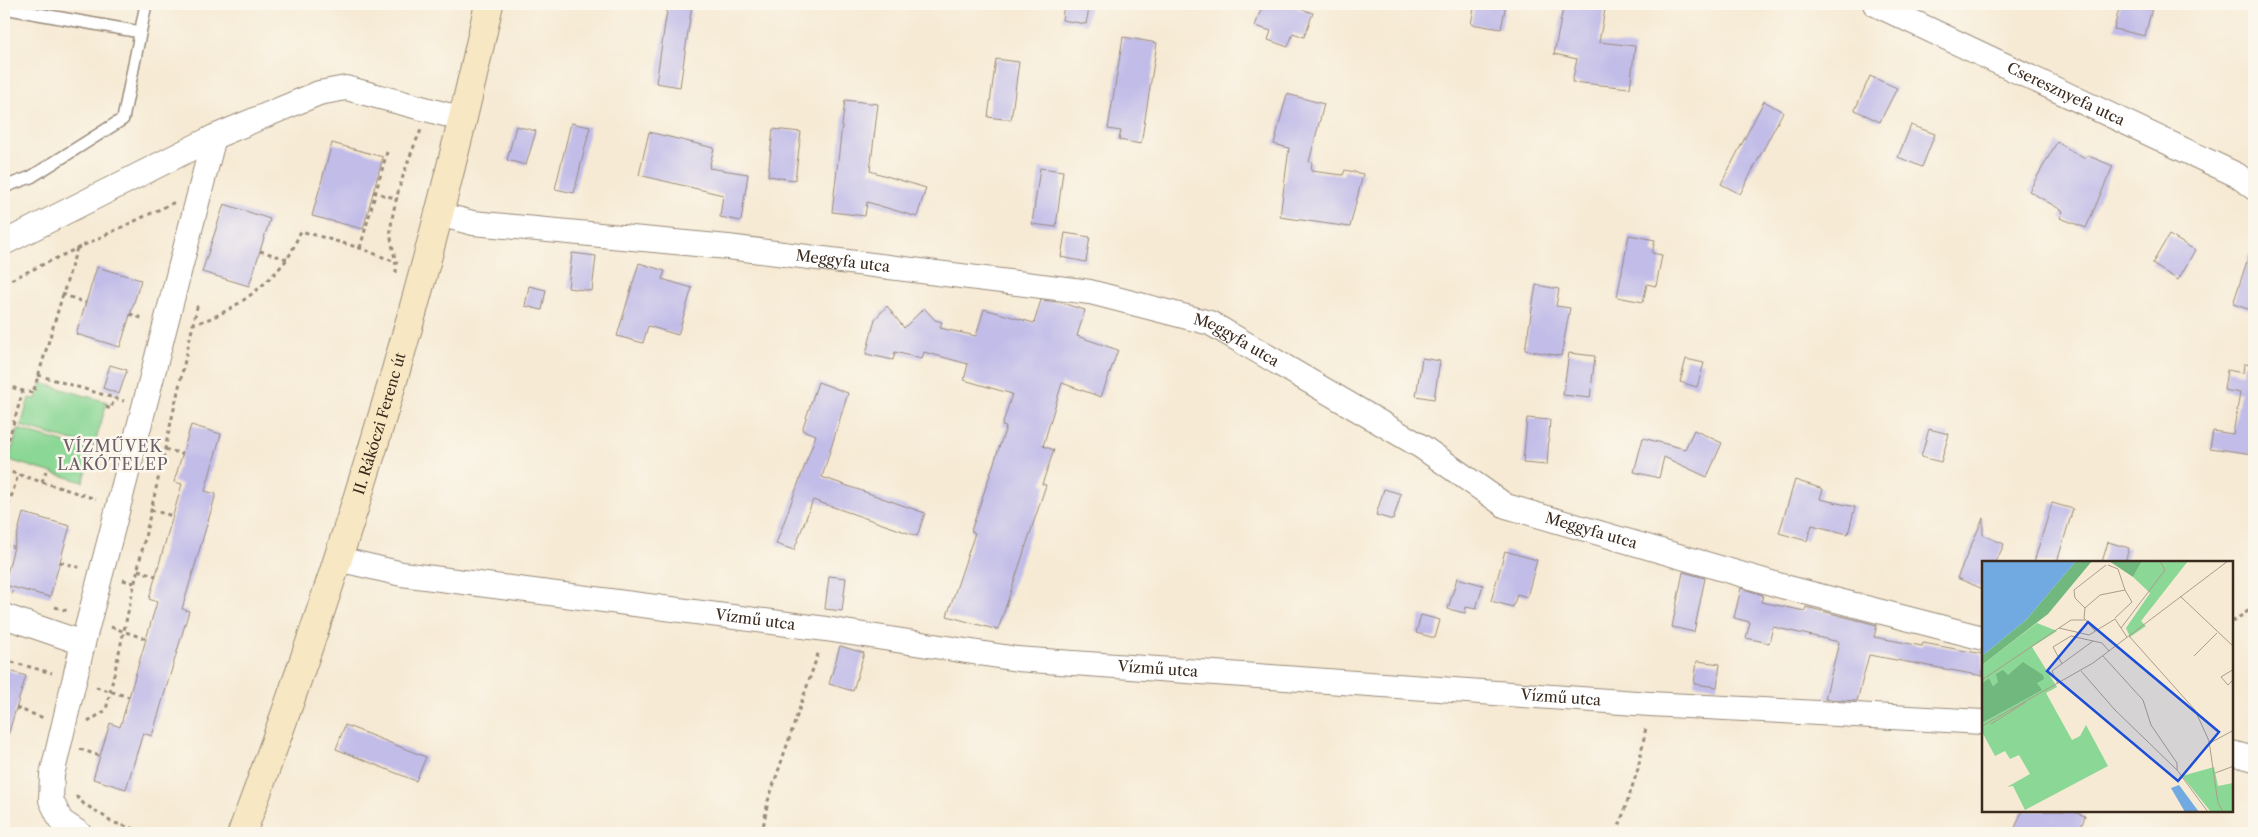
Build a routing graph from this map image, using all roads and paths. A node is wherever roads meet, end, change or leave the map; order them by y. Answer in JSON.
{"nodes":[{"id":1,"x":146,"y":4,"type":"edge"},
{"id":2,"x":489,"y":4,"type":"edge"},
{"id":3,"x":1875,"y":4,"type":"edge"},
{"id":4,"x":4,"y":8,"type":"edge"},
{"id":5,"x":140,"y":32,"type":"junction"},
{"id":6,"x":431,"y":111,"type":"junction"},
{"id":7,"x":463,"y":119,"type":"junction"},
{"id":8,"x":214,"y":137,"type":"junction"},
{"id":9,"x":387,"y":152,"type":"dead end"},
{"id":10,"x":4,"y":187,"type":"edge"},
{"id":11,"x":2254,"y":188,"type":"edge"},
{"id":12,"x":200,"y":190,"type":"junction"},
{"id":13,"x":375,"y":192,"type":"junction"},
{"id":14,"x":398,"y":199,"type":"junction"},
{"id":15,"x":438,"y":214,"type":"junction"},
{"id":16,"x":4,"y":243,"type":"edge"},
{"id":17,"x":77,"y":248,"type":"junction"},
{"id":18,"x":360,"y":248,"type":"junction"},
{"id":19,"x":260,"y":251,"type":"dead end"},
{"id":20,"x":287,"y":260,"type":"junction"},
{"id":21,"x":397,"y":263,"type":"junction"},
{"id":22,"x":395,"y":279,"type":"dead end"},
{"id":23,"x":4,"y":283,"type":"edge"},
{"id":24,"x":62,"y":294,"type":"junction"},
{"id":25,"x":86,"y":303,"type":"dead end"},
{"id":26,"x":197,"y":307,"type":"dead end"},
{"id":27,"x":193,"y":324,"type":"junction"},
{"id":28,"x":38,"y":375,"type":"junction"},
{"id":29,"x":5,"y":385,"type":"dead end"},
{"id":30,"x":23,"y":391,"type":"junction"},
{"id":31,"x":114,"y":398,"type":"junction"},
{"id":32,"x":106,"y":407,"type":"dead end"},
{"id":33,"x":144,"y":407,"type":"junction"},
{"id":34,"x":172,"y":415,"type":"junction"},
{"id":35,"x":165,"y":449,"type":"junction"},
{"id":36,"x":183,"y":454,"type":"dead end"},
{"id":37,"x":4,"y":455,"type":"edge"},
{"id":38,"x":4,"y":470,"type":"edge"},
{"id":39,"x":46,"y":471,"type":"dead end"},
{"id":40,"x":18,"y":475,"type":"junction"},
{"id":41,"x":42,"y":482,"type":"junction"},
{"id":42,"x":118,"y":506,"type":"junction"},
{"id":43,"x":151,"y":510,"type":"junction"},
{"id":44,"x":173,"y":516,"type":"dead end"},
{"id":45,"x":4,"y":520,"type":"edge"},
{"id":46,"x":4,"y":544,"type":"edge"},
{"id":47,"x":13,"y":547,"type":"dead end"},
{"id":48,"x":338,"y":559,"type":"junction"},
{"id":49,"x":138,"y":570,"type":"junction"},
{"id":50,"x":156,"y":576,"type":"dead end"},
{"id":51,"x":2254,"y":608,"type":"edge"},
{"id":52,"x":4,"y":616,"type":"edge"},
{"id":53,"x":2233,"y":621,"type":"edge"},
{"id":54,"x":826,"y":629,"type":"junction"},
{"id":55,"x":124,"y":632,"type":"junction"},
{"id":56,"x":1982,"y":638,"type":"edge"},
{"id":57,"x":146,"y":639,"type":"dead end"},
{"id":58,"x":83,"y":643,"type":"junction"},
{"id":59,"x":110,"y":692,"type":"junction"},
{"id":60,"x":129,"y":697,"type":"dead end"},
{"id":61,"x":1650,"y":704,"type":"junction"},
{"id":62,"x":88,"y":721,"type":"dead end"},
{"id":63,"x":1982,"y":722,"type":"edge"},
{"id":64,"x":79,"y":749,"type":"dead end"},
{"id":65,"x":2233,"y":753,"type":"edge"},
{"id":66,"x":100,"y":756,"type":"dead end"},
{"id":67,"x":2254,"y":759,"type":"edge"},
{"id":68,"x":75,"y":794,"type":"dead end"},
{"id":69,"x":79,"y":833,"type":"edge"},
{"id":70,"x":150,"y":833,"type":"edge"},
{"id":71,"x":242,"y":833,"type":"edge"},
{"id":72,"x":762,"y":833,"type":"edge"},
{"id":73,"x":1618,"y":833,"type":"edge"}],
"edges":[{"from":1,"to":5,"type":"lane"},
{"from":2,"to":7,"type":"main road","name":"II. Rákóczi Ferenc út"},
{"from":3,"to":11,"type":"street","name":"Cseresznyefa utca"},
{"from":4,"to":5,"type":"lane"},
{"from":5,"to":10,"type":"lane"},
{"from":6,"to":7,"type":"street"},
{"from":6,"to":8,"type":"street"},
{"from":6,"to":14,"type":"path"},
{"from":7,"to":15,"type":"main road","name":"II. Rákóczi Ferenc út"},
{"from":8,"to":12,"type":"street"},
{"from":8,"to":16,"type":"street"},
{"from":9,"to":13,"type":"path"},
{"from":12,"to":17,"type":"path"},
{"from":12,"to":33,"type":"street"},
{"from":13,"to":14,"type":"path"},
{"from":13,"to":18,"type":"path"},
{"from":14,"to":21,"type":"path"},
{"from":15,"to":48,"type":"main road","name":"II. Rákóczi Ferenc út"},
{"from":15,"to":56,"type":"street","name":"Meggyfa utca"},
{"from":17,"to":23,"type":"path"},
{"from":17,"to":24,"type":"path"},
{"from":18,"to":20,"type":"path"},
{"from":18,"to":21,"type":"path"},
{"from":19,"to":20,"type":"path"},
{"from":20,"to":27,"type":"path"},
{"from":21,"to":22,"type":"path"},
{"from":24,"to":25,"type":"path"},
{"from":24,"to":28,"type":"path"},
{"from":26,"to":27,"type":"path"},
{"from":27,"to":34,"type":"path"},
{"from":28,"to":30,"type":"path"},
{"from":28,"to":31,"type":"path"},
{"from":29,"to":30,"type":"path"},
{"from":30,"to":37,"type":"path"},
{"from":31,"to":32,"type":"path"},
{"from":31,"to":33,"type":"path"},
{"from":33,"to":34,"type":"path"},
{"from":33,"to":42,"type":"street"},
{"from":34,"to":35,"type":"path"},
{"from":35,"to":36,"type":"path"},
{"from":35,"to":43,"type":"path"},
{"from":38,"to":40,"type":"path"},
{"from":39,"to":41,"type":"path"},
{"from":40,"to":41,"type":"path"},
{"from":40,"to":45,"type":"path"},
{"from":41,"to":42,"type":"path"},
{"from":42,"to":58,"type":"street"},
{"from":43,"to":44,"type":"path"},
{"from":43,"to":49,"type":"path"},
{"from":46,"to":47,"type":"path"},
{"from":48,"to":54,"type":"street","name":"Vízmű utca"},
{"from":48,"to":71,"type":"main road","name":"II. Rákóczi Ferenc út"},
{"from":49,"to":50,"type":"path"},
{"from":49,"to":55,"type":"path"},
{"from":51,"to":53,"type":"path"},
{"from":52,"to":58,"type":"street"},
{"from":54,"to":61,"type":"street","name":"Vízmű utca"},
{"from":54,"to":72,"type":"path"},
{"from":55,"to":57,"type":"path"},
{"from":55,"to":59,"type":"path"},
{"from":58,"to":69,"type":"street"},
{"from":59,"to":60,"type":"path"},
{"from":59,"to":62,"type":"path"},
{"from":61,"to":63,"type":"street","name":"Vízmű utca"},
{"from":61,"to":73,"type":"path"},
{"from":64,"to":66,"type":"path"},
{"from":65,"to":67,"type":"street"},
{"from":68,"to":70,"type":"path"}]}
